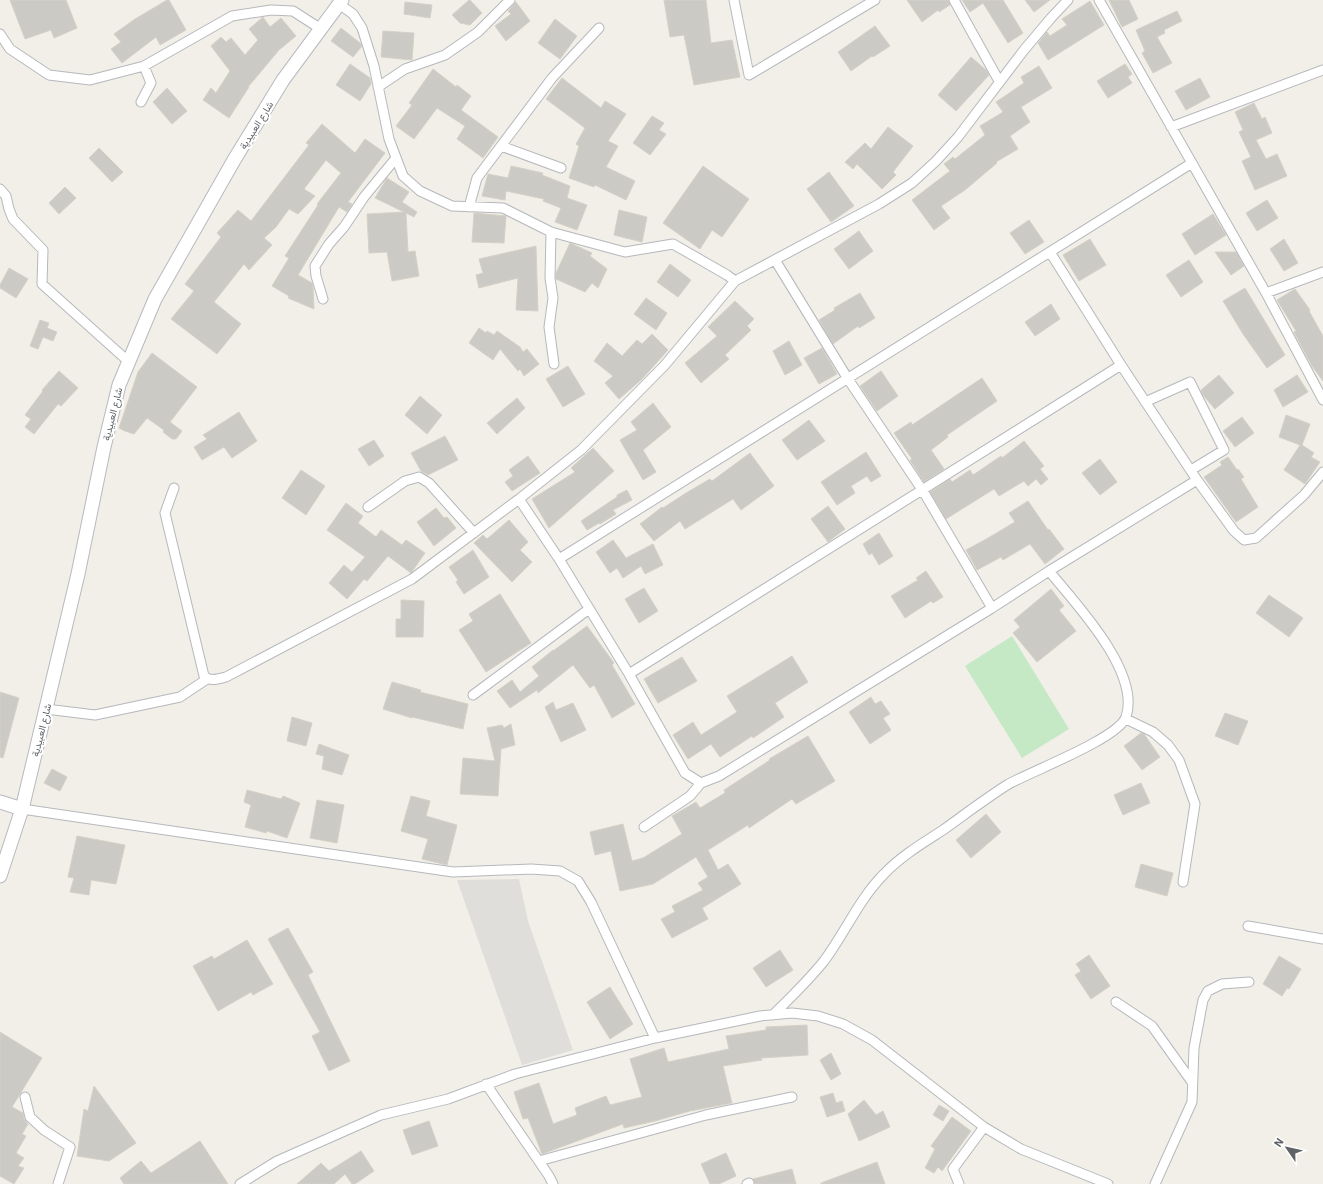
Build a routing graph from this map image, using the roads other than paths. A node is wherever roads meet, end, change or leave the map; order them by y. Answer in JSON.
{"nodes":[{"id":1,"x":510,"y":0,"type":"edge"},
{"id":2,"x":734,"y":0,"type":"edge"},
{"id":3,"x":875,"y":0,"type":"edge"},
{"id":4,"x":954,"y":0,"type":"edge"},
{"id":5,"x":1068,"y":0,"type":"edge"},
{"id":6,"x":1099,"y":0,"type":"edge"},
{"id":7,"x":341,"y":2,"type":"edge"},
{"id":8,"x":599,"y":28,"type":"dead end"},
{"id":9,"x":321,"y":29,"type":"junction"},
{"id":10,"x":1,"y":39,"type":"edge"},
{"id":11,"x":144,"y":66,"type":"junction"},
{"id":12,"x":1323,"y":70,"type":"edge"},
{"id":13,"x":999,"y":81,"type":"junction"},
{"id":14,"x":378,"y":87,"type":"junction"},
{"id":15,"x":141,"y":102,"type":"dead end"},
{"id":16,"x":1171,"y":127,"type":"junction"},
{"id":17,"x":501,"y":146,"type":"junction"},
{"id":18,"x":396,"y":158,"type":"junction"},
{"id":19,"x":1192,"y":163,"type":"junction"},
{"id":20,"x":561,"y":168,"type":"dead end"},
{"id":21,"x":0,"y":189,"type":"edge"},
{"id":22,"x":469,"y":207,"type":"junction"},
{"id":23,"x":551,"y":232,"type":"junction"},
{"id":24,"x":1050,"y":252,"type":"junction"},
{"id":25,"x":775,"y":260,"type":"junction"},
{"id":26,"x":1323,"y":272,"type":"edge"},
{"id":27,"x":735,"y":281,"type":"junction"},
{"id":28,"x":1266,"y":293,"type":"junction"},
{"id":29,"x":322,"y":300,"type":"dead end"},
{"id":30,"x":129,"y":362,"type":"junction"},
{"id":31,"x":554,"y":364,"type":"dead end"},
{"id":32,"x":1121,"y":365,"type":"junction"},
{"id":33,"x":848,"y":379,"type":"junction"},
{"id":34,"x":1323,"y":400,"type":"edge"},
{"id":35,"x":1145,"y":402,"type":"junction"},
{"id":36,"x":1190,"y":470,"type":"junction"},
{"id":37,"x":1323,"y":472,"type":"edge"},
{"id":38,"x":1197,"y":480,"type":"junction"},
{"id":39,"x":174,"y":488,"type":"dead end"},
{"id":40,"x":923,"y":491,"type":"junction"},
{"id":41,"x":520,"y":499,"type":"junction"},
{"id":42,"x":368,"y":507,"type":"dead end"},
{"id":43,"x":474,"y":533,"type":"junction"},
{"id":44,"x":559,"y":559,"type":"junction"},
{"id":45,"x":1049,"y":571,"type":"junction"},
{"id":46,"x":992,"y":608,"type":"junction"},
{"id":47,"x":589,"y":609,"type":"junction"},
{"id":48,"x":629,"y":674,"type":"junction"},
{"id":49,"x":207,"y":679,"type":"junction"},
{"id":50,"x":473,"y":695,"type":"dead end"},
{"id":51,"x":46,"y":709,"type":"junction"},
{"id":52,"x":1126,"y":719,"type":"junction"},
{"id":53,"x":701,"y":783,"type":"junction"},
{"id":54,"x":0,"y":802,"type":"edge"},
{"id":55,"x":22,"y":809,"type":"junction"},
{"id":56,"x":644,"y":827,"type":"dead end"},
{"id":57,"x":0,"y":876,"type":"edge"},
{"id":58,"x":1183,"y":882,"type":"dead end"},
{"id":59,"x":1248,"y":926,"type":"dead end"},
{"id":60,"x":1323,"y":940,"type":"edge"},
{"id":61,"x":1249,"y":982,"type":"dead end"},
{"id":62,"x":1116,"y":1002,"type":"dead end"},
{"id":63,"x":772,"y":1015,"type":"junction"},
{"id":64,"x":656,"y":1038,"type":"junction"},
{"id":65,"x":1192,"y":1082,"type":"junction"},
{"id":66,"x":486,"y":1084,"type":"junction"},
{"id":67,"x":25,"y":1097,"type":"dead end"},
{"id":68,"x":792,"y":1097,"type":"dead end"},
{"id":69,"x":984,"y":1127,"type":"junction"},
{"id":70,"x":539,"y":1161,"type":"junction"},
{"id":71,"x":58,"y":1184,"type":"edge"},
{"id":72,"x":240,"y":1184,"type":"edge"},
{"id":73,"x":553,"y":1184,"type":"edge"},
{"id":74,"x":959,"y":1184,"type":"edge"},
{"id":75,"x":1108,"y":1184,"type":"edge"},
{"id":76,"x":1155,"y":1184,"type":"edge"}],
"edges":[{"from":1,"to":14,"type":"street"},
{"from":2,"to":3,"type":"street"},
{"from":4,"to":13,"type":"street"},
{"from":5,"to":13,"type":"street"},
{"from":6,"to":16,"type":"street"},
{"from":7,"to":9,"type":"main road","name":"شارع العبيدية"},
{"from":7,"to":14,"type":"street"},
{"from":8,"to":17,"type":"street"},
{"from":9,"to":11,"type":"street"},
{"from":9,"to":30,"type":"main road","name":"شارع العبيدية"},
{"from":10,"to":11,"type":"street"},
{"from":11,"to":15,"type":"street"},
{"from":12,"to":16,"type":"street"},
{"from":13,"to":25,"type":"street"},
{"from":14,"to":18,"type":"street"},
{"from":16,"to":19,"type":"street"},
{"from":17,"to":20,"type":"street"},
{"from":17,"to":22,"type":"street"},
{"from":18,"to":22,"type":"street"},
{"from":18,"to":29,"type":"street"},
{"from":19,"to":24,"type":"street"},
{"from":19,"to":28,"type":"street"},
{"from":21,"to":30,"type":"street"},
{"from":22,"to":23,"type":"street"},
{"from":23,"to":27,"type":"street"},
{"from":23,"to":31,"type":"street"},
{"from":24,"to":32,"type":"street"},
{"from":24,"to":33,"type":"street"},
{"from":25,"to":27,"type":"street"},
{"from":25,"to":33,"type":"street"},
{"from":26,"to":28,"type":"street"},
{"from":27,"to":41,"type":"street"},
{"from":28,"to":34,"type":"street"},
{"from":30,"to":51,"type":"main road","name":"شارع العبيدية"},
{"from":32,"to":35,"type":"street"},
{"from":32,"to":40,"type":"street"},
{"from":33,"to":40,"type":"street"},
{"from":33,"to":44,"type":"street"},
{"from":35,"to":36,"type":"street"},
{"from":35,"to":36,"type":"street"},
{"from":36,"to":38,"type":"street"},
{"from":37,"to":38,"type":"street"},
{"from":38,"to":45,"type":"street"},
{"from":39,"to":49,"type":"street"},
{"from":40,"to":46,"type":"street"},
{"from":40,"to":48,"type":"street"},
{"from":41,"to":43,"type":"street"},
{"from":41,"to":44,"type":"street"},
{"from":42,"to":43,"type":"street"},
{"from":43,"to":49,"type":"street"},
{"from":44,"to":47,"type":"street"},
{"from":45,"to":46,"type":"street"},
{"from":45,"to":52,"type":"street"},
{"from":46,"to":53,"type":"street"},
{"from":47,"to":48,"type":"street"},
{"from":47,"to":50,"type":"street"},
{"from":48,"to":53,"type":"street"},
{"from":49,"to":51,"type":"street"},
{"from":51,"to":55,"type":"main road","name":"شارع العبيدية"},
{"from":52,"to":58,"type":"street"},
{"from":52,"to":63,"type":"street"},
{"from":53,"to":56,"type":"street"},
{"from":54,"to":55,"type":"main road"},
{"from":55,"to":57,"type":"main road","name":"شارع العبيدية"},
{"from":55,"to":64,"type":"street"},
{"from":59,"to":60,"type":"street"},
{"from":61,"to":65,"type":"street"},
{"from":62,"to":65,"type":"street"},
{"from":63,"to":64,"type":"street"},
{"from":63,"to":69,"type":"street"},
{"from":64,"to":66,"type":"street"},
{"from":65,"to":76,"type":"street"},
{"from":66,"to":70,"type":"street"},
{"from":66,"to":72,"type":"street"},
{"from":67,"to":71,"type":"street"},
{"from":68,"to":70,"type":"street"},
{"from":69,"to":74,"type":"street"},
{"from":69,"to":75,"type":"street"},
{"from":70,"to":73,"type":"street"}]}
